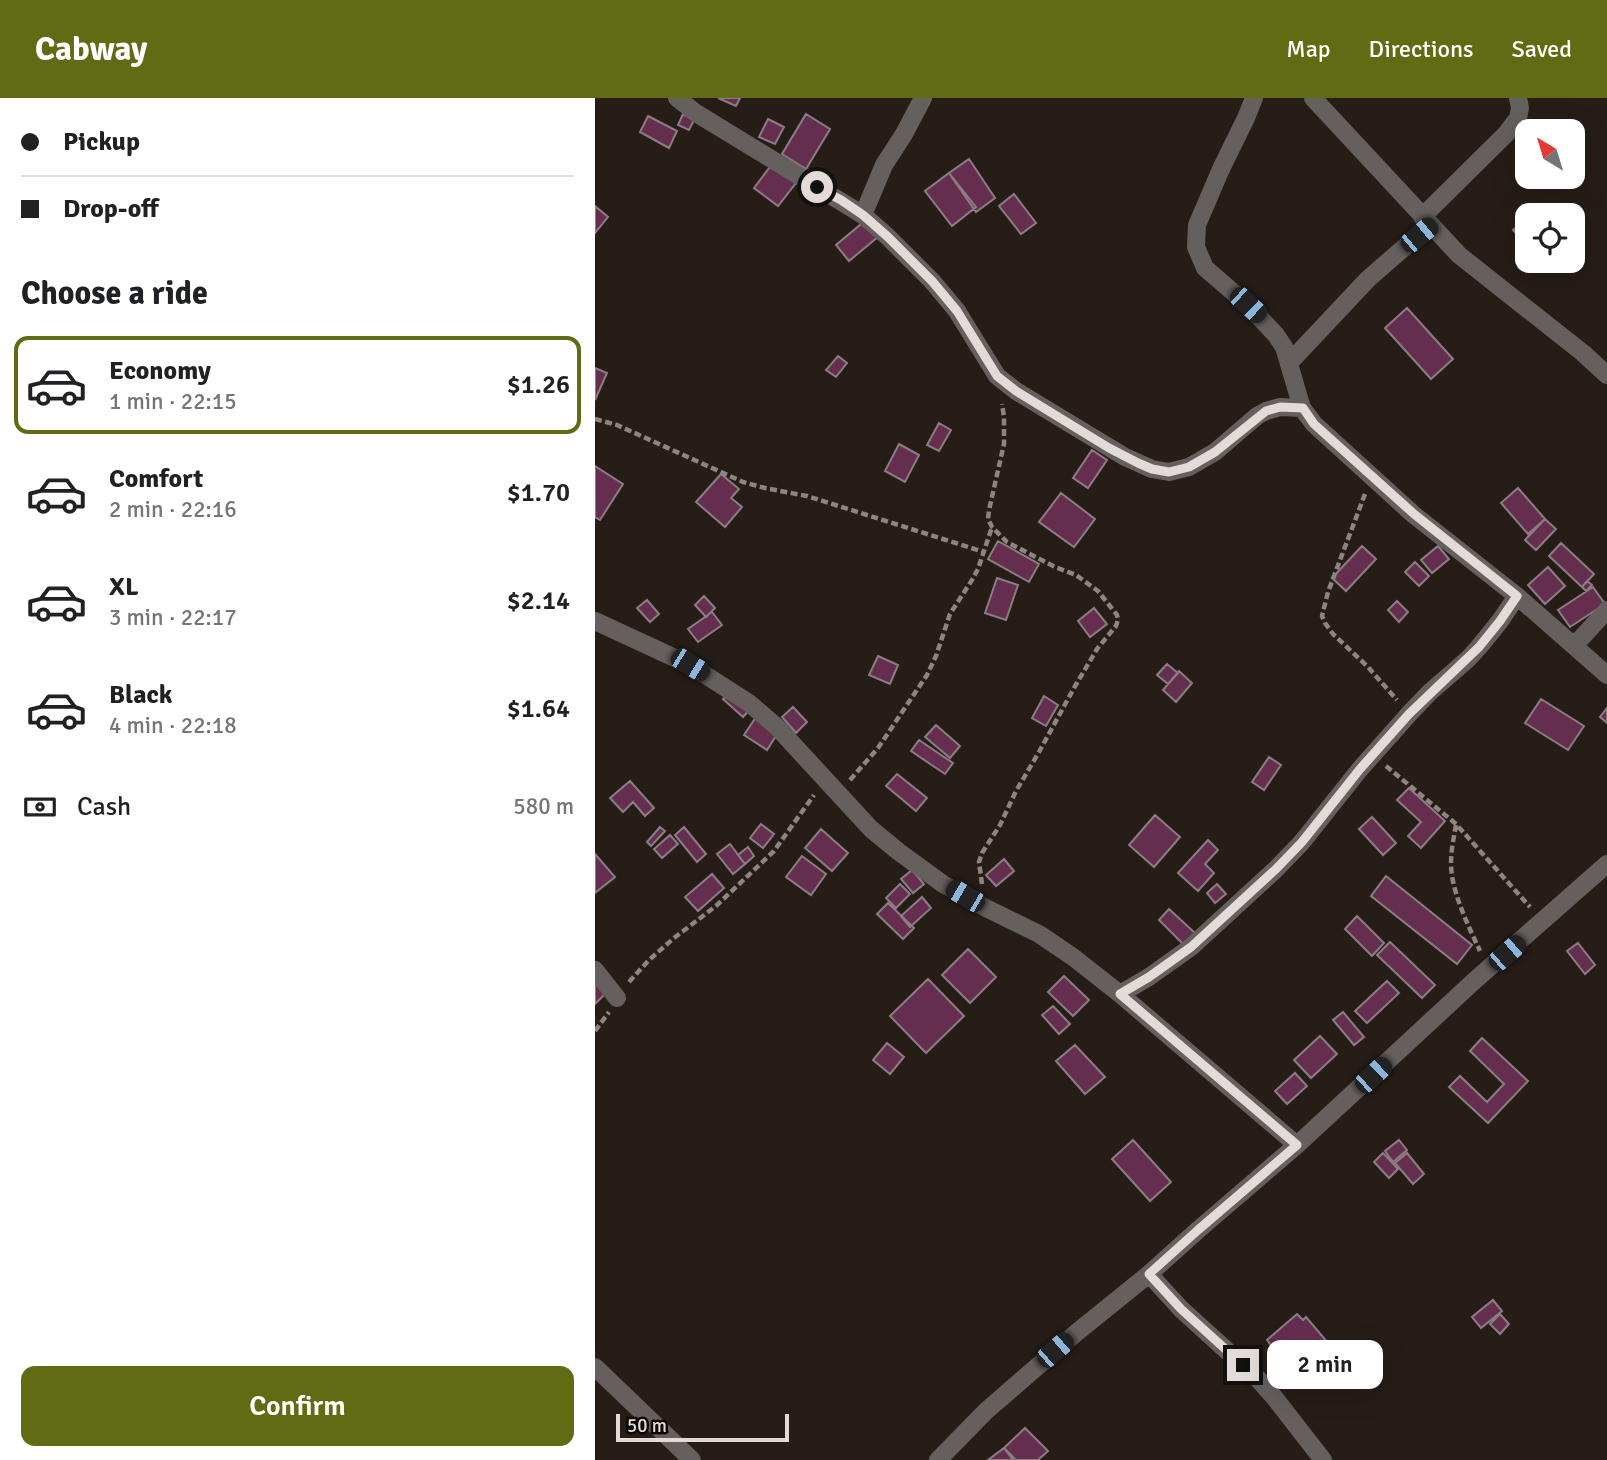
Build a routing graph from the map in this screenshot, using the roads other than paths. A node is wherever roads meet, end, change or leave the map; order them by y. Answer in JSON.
{"nodes":[{"id":1,"x":677,"y":98,"type":"edge"},
{"id":2,"x":923,"y":98,"type":"edge"},
{"id":3,"x":1254,"y":98,"type":"edge"},
{"id":4,"x":1313,"y":98,"type":"edge"},
{"id":5,"x":1518,"y":98,"type":"edge"},
{"id":6,"x":863,"y":215,"type":"junction"},
{"id":7,"x":1426,"y":221,"type":"junction"},
{"id":8,"x":1583,"y":353,"type":"junction"},
{"id":9,"x":1607,"y":357,"type":"edge"},
{"id":10,"x":1289,"y":363,"type":"junction"},
{"id":11,"x":1607,"y":375,"type":"edge"},
{"id":12,"x":1303,"y":408,"type":"junction"},
{"id":13,"x":1517,"y":596,"type":"junction"},
{"id":14,"x":1607,"y":610,"type":"edge"},
{"id":15,"x":595,"y":621,"type":"edge"},
{"id":16,"x":1574,"y":646,"type":"junction"},
{"id":17,"x":1607,"y":675,"type":"edge"},
{"id":18,"x":1607,"y":864,"type":"edge"},
{"id":19,"x":595,"y":970,"type":"edge"},
{"id":20,"x":1120,"y":994,"type":"junction"},
{"id":21,"x":617,"y":998,"type":"road end"},
{"id":22,"x":1297,"y":1145,"type":"junction"},
{"id":23,"x":1149,"y":1274,"type":"junction"},
{"id":24,"x":595,"y":1367,"type":"edge"},
{"id":25,"x":692,"y":1460,"type":"edge"},
{"id":26,"x":938,"y":1460,"type":"edge"},
{"id":27,"x":1323,"y":1460,"type":"edge"}],
"edges":[{"from":1,"to":6,"type":"street"},
{"from":2,"to":6,"type":"street"},
{"from":3,"to":10,"type":"street"},
{"from":4,"to":7,"type":"street"},
{"from":5,"to":7,"type":"street"},
{"from":6,"to":12,"type":"street"},
{"from":7,"to":8,"type":"street"},
{"from":7,"to":10,"type":"street"},
{"from":8,"to":9,"type":"street"},
{"from":8,"to":11,"type":"street"},
{"from":10,"to":12,"type":"street"},
{"from":12,"to":13,"type":"street"},
{"from":13,"to":16,"type":"street"},
{"from":13,"to":20,"type":"street"},
{"from":14,"to":16,"type":"street"},
{"from":15,"to":20,"type":"street"},
{"from":16,"to":17,"type":"street"},
{"from":18,"to":22,"type":"street"},
{"from":19,"to":21,"type":"street"},
{"from":20,"to":22,"type":"street"},
{"from":22,"to":23,"type":"street"},
{"from":23,"to":26,"type":"street"},
{"from":23,"to":27,"type":"street"},
{"from":24,"to":25,"type":"street"}]}
